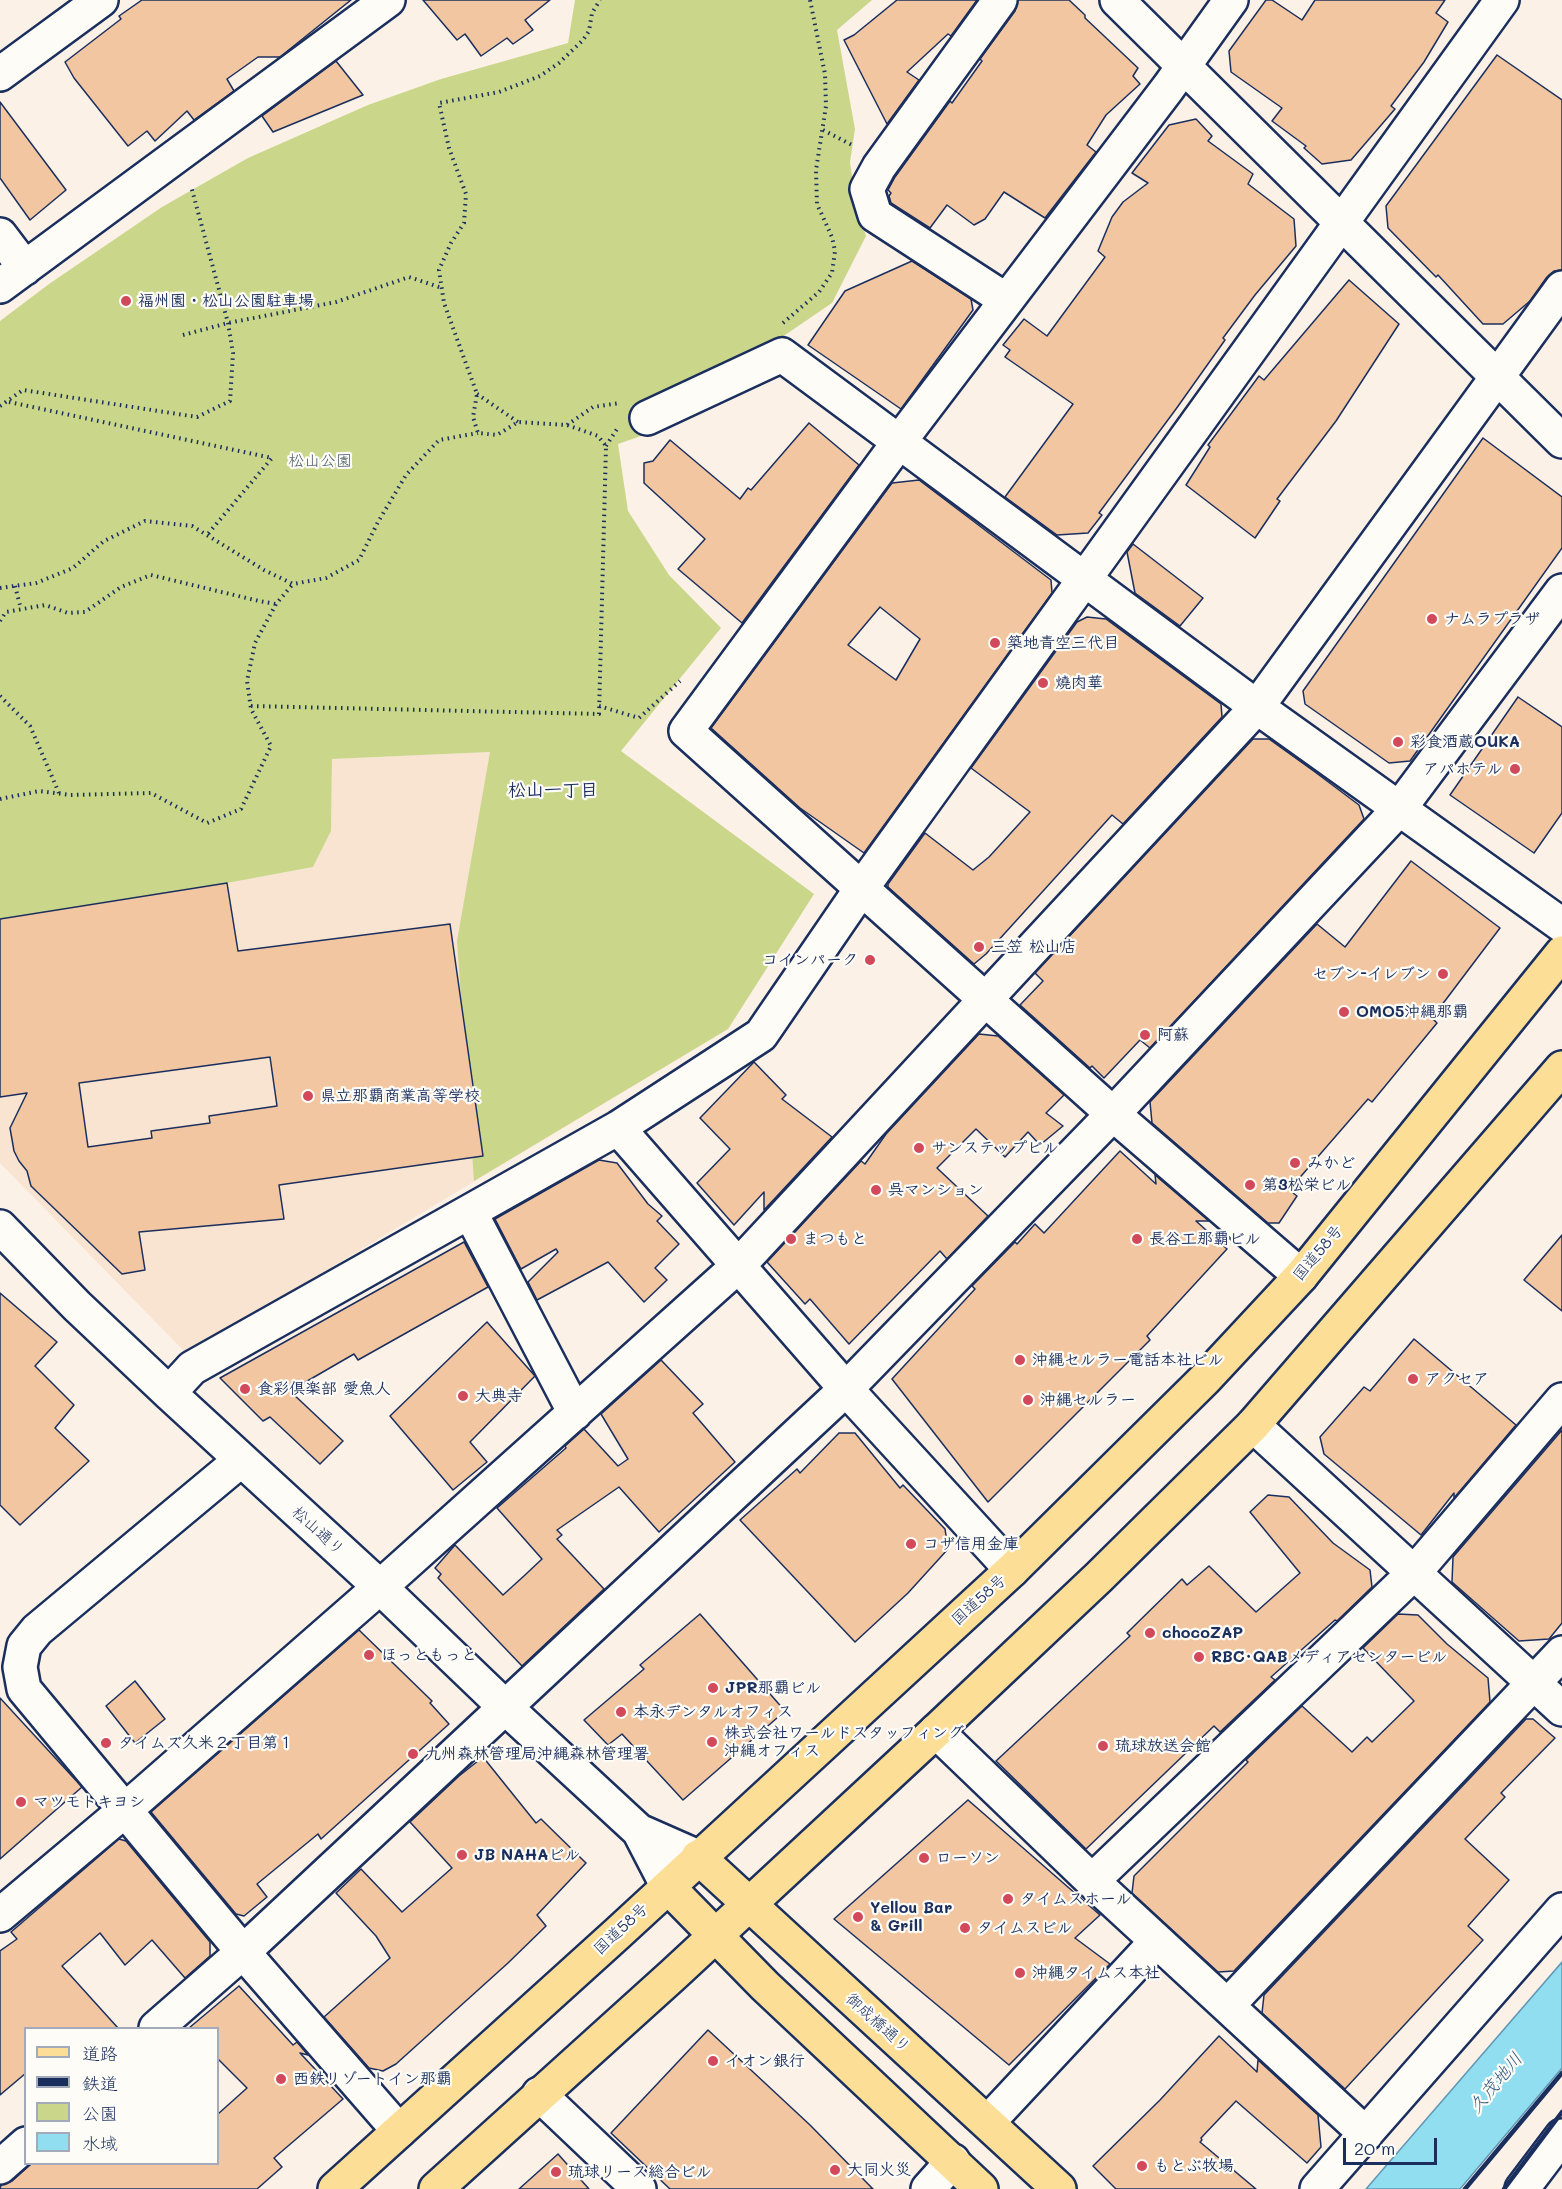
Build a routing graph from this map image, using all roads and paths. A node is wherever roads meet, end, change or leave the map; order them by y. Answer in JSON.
{"nodes":[{"id":1,"x":101,"y":0,"type":"edge"},
{"id":2,"x":388,"y":0,"type":"edge"},
{"id":3,"x":600,"y":0,"type":"edge"},
{"id":4,"x":810,"y":0,"type":"edge"},
{"id":5,"x":1000,"y":0,"type":"edge"},
{"id":6,"x":1117,"y":0,"type":"edge"},
{"id":7,"x":1231,"y":0,"type":"edge"},
{"id":8,"x":1502,"y":0,"type":"edge"},
{"id":9,"x":1184,"y":66,"type":"junction"},
{"id":10,"x":0,"y":74,"type":"edge"},
{"id":11,"x":188,"y":176,"type":"dead end"},
{"id":12,"x":1341,"y":223,"type":"junction"},
{"id":13,"x":0,"y":235,"type":"edge"},
{"id":14,"x":12,"y":277,"type":"edge"},
{"id":15,"x":442,"y":288,"type":"junction"},
{"id":16,"x":1562,"y":288,"type":"edge"},
{"id":17,"x":1006,"y":300,"type":"junction"},
{"id":18,"x":228,"y":323,"type":"junction"},
{"id":19,"x":781,"y":324,"type":"dead end"},
{"id":20,"x":183,"y":335,"type":"dead end"},
{"id":21,"x":1497,"y":377,"type":"junction"},
{"id":22,"x":477,"y":394,"type":"junction"},
{"id":23,"x":8,"y":402,"type":"junction"},
{"id":24,"x":0,"y":406,"type":"edge"},
{"id":25,"x":647,"y":418,"type":"dead end"},
{"id":26,"x":518,"y":422,"type":"junction"},
{"id":27,"x":478,"y":433,"type":"junction"},
{"id":28,"x":1562,"y":441,"type":"edge"},
{"id":29,"x":899,"y":442,"type":"junction"},
{"id":30,"x":207,"y":535,"type":"junction"},
{"id":31,"x":1084,"y":579,"type":"junction"},
{"id":32,"x":293,"y":584,"type":"junction"},
{"id":33,"x":15,"y":586,"type":"junction"},
{"id":34,"x":0,"y":588,"type":"edge"},
{"id":35,"x":1562,"y":591,"type":"edge"},
{"id":36,"x":276,"y":604,"type":"junction"},
{"id":37,"x":21,"y":609,"type":"junction"},
{"id":38,"x":0,"y":621,"type":"edge"},
{"id":39,"x":680,"y":681,"type":"dead end"},
{"id":40,"x":0,"y":696,"type":"edge"},
{"id":41,"x":251,"y":706,"type":"junction"},
{"id":42,"x":599,"y":706,"type":"junction"},
{"id":43,"x":1257,"y":707,"type":"junction"},
{"id":44,"x":59,"y":794,"type":"junction"},
{"id":45,"x":0,"y":799,"type":"edge"},
{"id":46,"x":1399,"y":809,"type":"junction"},
{"id":47,"x":861,"y":888,"type":"junction"},
{"id":48,"x":1562,"y":925,"type":"edge"},
{"id":49,"x":1562,"y":953,"type":"edge"},
{"id":50,"x":986,"y":1000,"type":"junction"},
{"id":51,"x":1561,"y":1073,"type":"edge"},
{"id":52,"x":1113,"y":1114,"type":"junction"},
{"id":53,"x":618,"y":1128,"type":"junction"},
{"id":54,"x":470,"y":1212,"type":"junction"},
{"id":55,"x":0,"y":1227,"type":"edge"},
{"id":56,"x":738,"y":1266,"type":"junction"},
{"id":57,"x":1301,"y":1276,"type":"junction"},
{"id":58,"x":846,"y":1389,"type":"junction"},
{"id":59,"x":169,"y":1393,"type":"junction"},
{"id":60,"x":1562,"y":1400,"type":"edge"},
{"id":61,"x":574,"y":1413,"type":"junction"},
{"id":62,"x":1253,"y":1425,"type":"junction"},
{"id":63,"x":241,"y":1460,"type":"junction"},
{"id":64,"x":1011,"y":1570,"type":"junction"},
{"id":65,"x":1414,"y":1572,"type":"junction"},
{"id":66,"x":380,"y":1587,"type":"junction"},
{"id":67,"x":1562,"y":1653,"type":"edge"},
{"id":68,"x":1534,"y":1684,"type":"junction"},
{"id":69,"x":505,"y":1707,"type":"junction"},
{"id":70,"x":1562,"y":1709,"type":"edge"},
{"id":71,"x":936,"y":1731,"type":"junction"},
{"id":72,"x":124,"y":1811,"type":"junction"},
{"id":73,"x":639,"y":1831,"type":"junction"},
{"id":74,"x":698,"y":1857,"type":"junction"},
{"id":75,"x":1092,"y":1881,"type":"junction"},
{"id":76,"x":668,"y":1887,"type":"junction"},
{"id":77,"x":748,"y":1904,"type":"junction"},
{"id":78,"x":1562,"y":1910,"type":"edge"},
{"id":79,"x":0,"y":1915,"type":"edge"},
{"id":80,"x":715,"y":1934,"type":"junction"},
{"id":81,"x":1156,"y":1941,"type":"junction"},
{"id":82,"x":243,"y":1952,"type":"junction"},
{"id":83,"x":1228,"y":2005,"type":"junction"},
{"id":84,"x":157,"y":2027,"type":"edge"},
{"id":85,"x":539,"y":2094,"type":"junction"},
{"id":86,"x":988,"y":2122,"type":"junction"},
{"id":87,"x":399,"y":2131,"type":"junction"},
{"id":88,"x":1366,"y":2134,"type":"junction"},
{"id":89,"x":1562,"y":2136,"type":"edge"},
{"id":90,"x":24,"y":2146,"type":"edge"},
{"id":91,"x":953,"y":2161,"type":"junction"},
{"id":92,"x":0,"y":2167,"type":"edge"},
{"id":93,"x":335,"y":2189,"type":"edge"},
{"id":94,"x":436,"y":2189,"type":"edge"},
{"id":95,"x":639,"y":2189,"type":"edge"},
{"id":96,"x":928,"y":2189,"type":"edge"},
{"id":97,"x":981,"y":2189,"type":"edge"},
{"id":98,"x":1059,"y":2189,"type":"edge"},
{"id":99,"x":1317,"y":2189,"type":"edge"},
{"id":100,"x":1522,"y":2189,"type":"edge"}],
"edges":[{"from":1,"to":10,"type":"street"},
{"from":2,"to":14,"type":"street"},
{"from":3,"to":15,"type":"path"},
{"from":4,"to":19,"type":"path"},
{"from":5,"to":17,"type":"street"},
{"from":6,"to":9,"type":"street"},
{"from":7,"to":9,"type":"street"},
{"from":8,"to":12,"type":"street"},
{"from":9,"to":12,"type":"street"},
{"from":9,"to":17,"type":"street"},
{"from":11,"to":18,"type":"path"},
{"from":12,"to":21,"type":"street"},
{"from":12,"to":31,"type":"street"},
{"from":13,"to":14,"type":"street"},
{"from":15,"to":18,"type":"path"},
{"from":15,"to":22,"type":"path"},
{"from":16,"to":21,"type":"street"},
{"from":17,"to":29,"type":"street"},
{"from":18,"to":20,"type":"path"},
{"from":18,"to":23,"type":"path"},
{"from":21,"to":28,"type":"street"},
{"from":21,"to":43,"type":"street"},
{"from":22,"to":26,"type":"path"},
{"from":22,"to":27,"type":"path"},
{"from":23,"to":24,"type":"path"},
{"from":23,"to":30,"type":"path"},
{"from":25,"to":29,"type":"street"},
{"from":26,"to":27,"type":"path"},
{"from":26,"to":42,"type":"path"},
{"from":27,"to":32,"type":"path"},
{"from":29,"to":31,"type":"street"},
{"from":29,"to":47,"type":"street"},
{"from":30,"to":32,"type":"path"},
{"from":30,"to":33,"type":"path"},
{"from":31,"to":43,"type":"street"},
{"from":31,"to":47,"type":"street"},
{"from":32,"to":36,"type":"path"},
{"from":33,"to":34,"type":"path"},
{"from":33,"to":37,"type":"path"},
{"from":35,"to":46,"type":"street"},
{"from":36,"to":37,"type":"path"},
{"from":36,"to":41,"type":"path"},
{"from":37,"to":38,"type":"path"},
{"from":39,"to":42,"type":"path"},
{"from":40,"to":44,"type":"path"},
{"from":41,"to":42,"type":"path"},
{"from":41,"to":44,"type":"path"},
{"from":43,"to":46,"type":"street"},
{"from":43,"to":50,"type":"street"},
{"from":44,"to":45,"type":"path"},
{"from":46,"to":48,"type":"street"},
{"from":46,"to":52,"type":"street"},
{"from":47,"to":50,"type":"street"},
{"from":47,"to":53,"type":"street"},
{"from":49,"to":57,"type":"main road","name":"国道58号"},
{"from":50,"to":52,"type":"street"},
{"from":50,"to":56,"type":"street"},
{"from":51,"to":62,"type":"main road"},
{"from":52,"to":57,"type":"street"},
{"from":52,"to":58,"type":"street"},
{"from":53,"to":54,"type":"street"},
{"from":53,"to":56,"type":"street"},
{"from":54,"to":59,"type":"street"},
{"from":54,"to":61,"type":"street"},
{"from":55,"to":59,"type":"street","name":"松山通り"},
{"from":56,"to":58,"type":"street"},
{"from":56,"to":61,"type":"street"},
{"from":57,"to":64,"type":"main road","name":"国道58号"},
{"from":58,"to":64,"type":"street"},
{"from":58,"to":69,"type":"street"},
{"from":59,"to":63,"type":"street","name":"松山通り"},
{"from":60,"to":65,"type":"street"},
{"from":61,"to":66,"type":"street"},
{"from":62,"to":65,"type":"street"},
{"from":62,"to":71,"type":"main road"},
{"from":63,"to":66,"type":"street","name":"松山通り"},
{"from":63,"to":72,"type":"street"},
{"from":64,"to":74,"type":"main road","name":"国道58号"},
{"from":65,"to":68,"type":"street"},
{"from":65,"to":75,"type":"street"},
{"from":66,"to":69,"type":"street","name":"松山通り"},
{"from":66,"to":72,"type":"street"},
{"from":67,"to":68,"type":"street"},
{"from":68,"to":70,"type":"street"},
{"from":68,"to":83,"type":"street"},
{"from":69,"to":73,"type":"street","name":"松山通り"},
{"from":69,"to":82,"type":"street"},
{"from":71,"to":75,"type":"street"},
{"from":71,"to":77,"type":"main road"},
{"from":72,"to":79,"type":"street"},
{"from":72,"to":82,"type":"street"},
{"from":73,"to":74,"type":"street"},
{"from":73,"to":76,"type":"street"},
{"from":74,"to":76,"type":"main road","name":"国道58号"},
{"from":74,"to":77,"type":"main road","name":"御成橋通り"},
{"from":75,"to":81,"type":"street"},
{"from":76,"to":80,"type":"main road"},
{"from":76,"to":87,"type":"main road","name":"国道58号"},
{"from":77,"to":80,"type":"main road"},
{"from":77,"to":86,"type":"main road","name":"御成橋通り"},
{"from":78,"to":88,"type":"street"},
{"from":80,"to":85,"type":"main road"},
{"from":80,"to":91,"type":"main road"},
{"from":81,"to":83,"type":"street"},
{"from":81,"to":86,"type":"street"},
{"from":82,"to":84,"type":"street"},
{"from":82,"to":87,"type":"street"},
{"from":83,"to":88,"type":"street"},
{"from":85,"to":94,"type":"main road"},
{"from":85,"to":95,"type":"street"},
{"from":86,"to":98,"type":"main road","name":"御成橋通り"},
{"from":87,"to":93,"type":"main road","name":"国道58号"},
{"from":88,"to":99,"type":"street"},
{"from":89,"to":100,"type":"street"},
{"from":90,"to":92,"type":"street"},
{"from":91,"to":96,"type":"street"},
{"from":91,"to":97,"type":"main road"}]}
